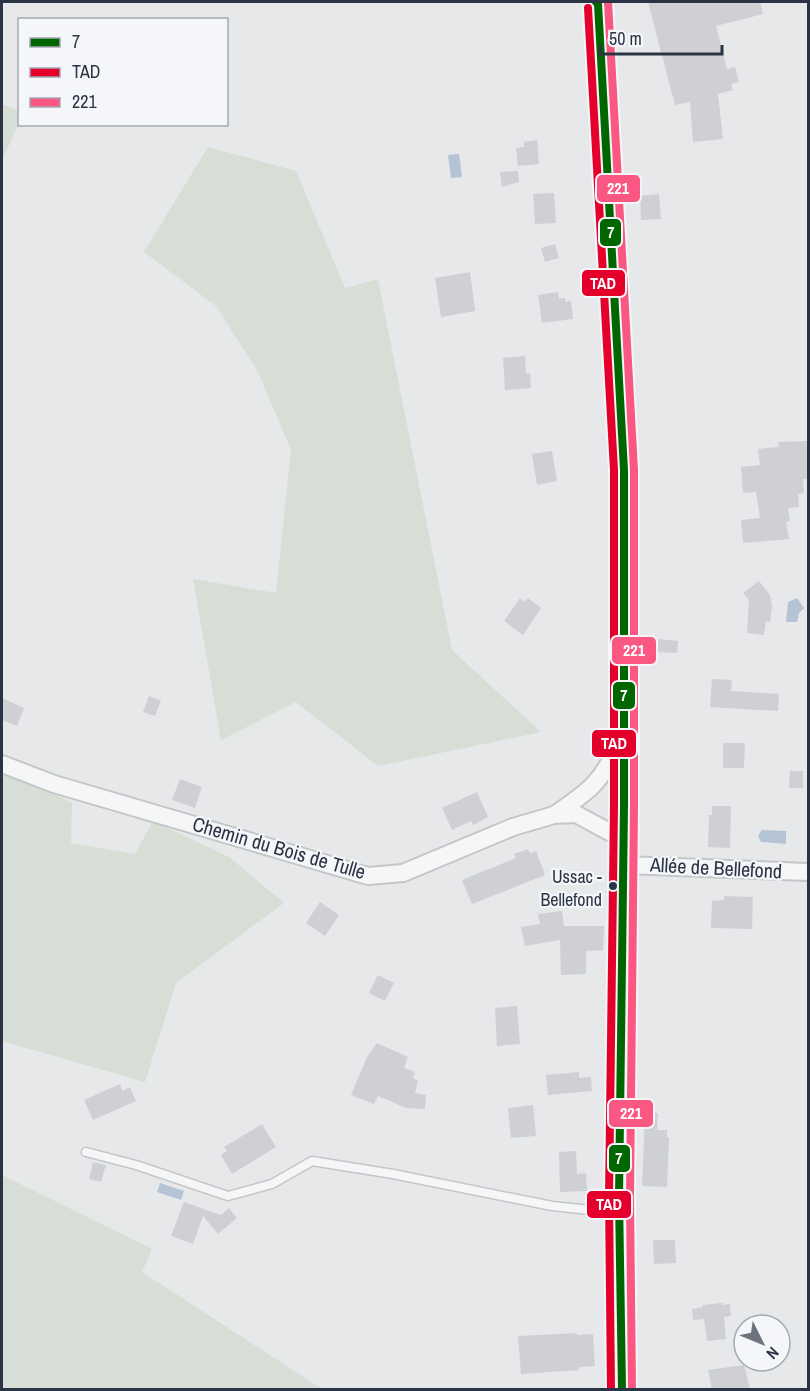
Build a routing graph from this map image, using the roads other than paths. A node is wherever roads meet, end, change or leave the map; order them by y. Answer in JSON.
{"nodes":[{"id":1,"x":598,"y":2,"type":"edge"},
{"id":2,"x":624,"y":731,"type":"junction"},
{"id":3,"x":2,"y":764,"type":"edge"},
{"id":4,"x":555,"y":815,"type":"junction"},
{"id":5,"x":624,"y":836,"type":"junction"},
{"id":6,"x":623,"y":865,"type":"junction"},
{"id":7,"x":808,"y":872,"type":"edge"},
{"id":8,"x":86,"y":1152,"type":"dead end"},
{"id":9,"x":620,"y":1213,"type":"junction"},
{"id":10,"x":622,"y":1389,"type":"edge"}],
"edges":[{"from":1,"to":2,"type":"main road"},
{"from":2,"to":4,"type":"street","name":"Chemin du Bois de Tulle"},
{"from":2,"to":5,"type":"main road"},
{"from":3,"to":4,"type":"street","name":"Chemin du Bois de Tulle"},
{"from":4,"to":5,"type":"street","name":"Chemin du Bois de Tulle"},
{"from":5,"to":6,"type":"main road"},
{"from":6,"to":7,"type":"street","name":"Allée de Bellefond"},
{"from":6,"to":9,"type":"main road"},
{"from":8,"to":9,"type":"lane"},
{"from":9,"to":10,"type":"main road"}]}
